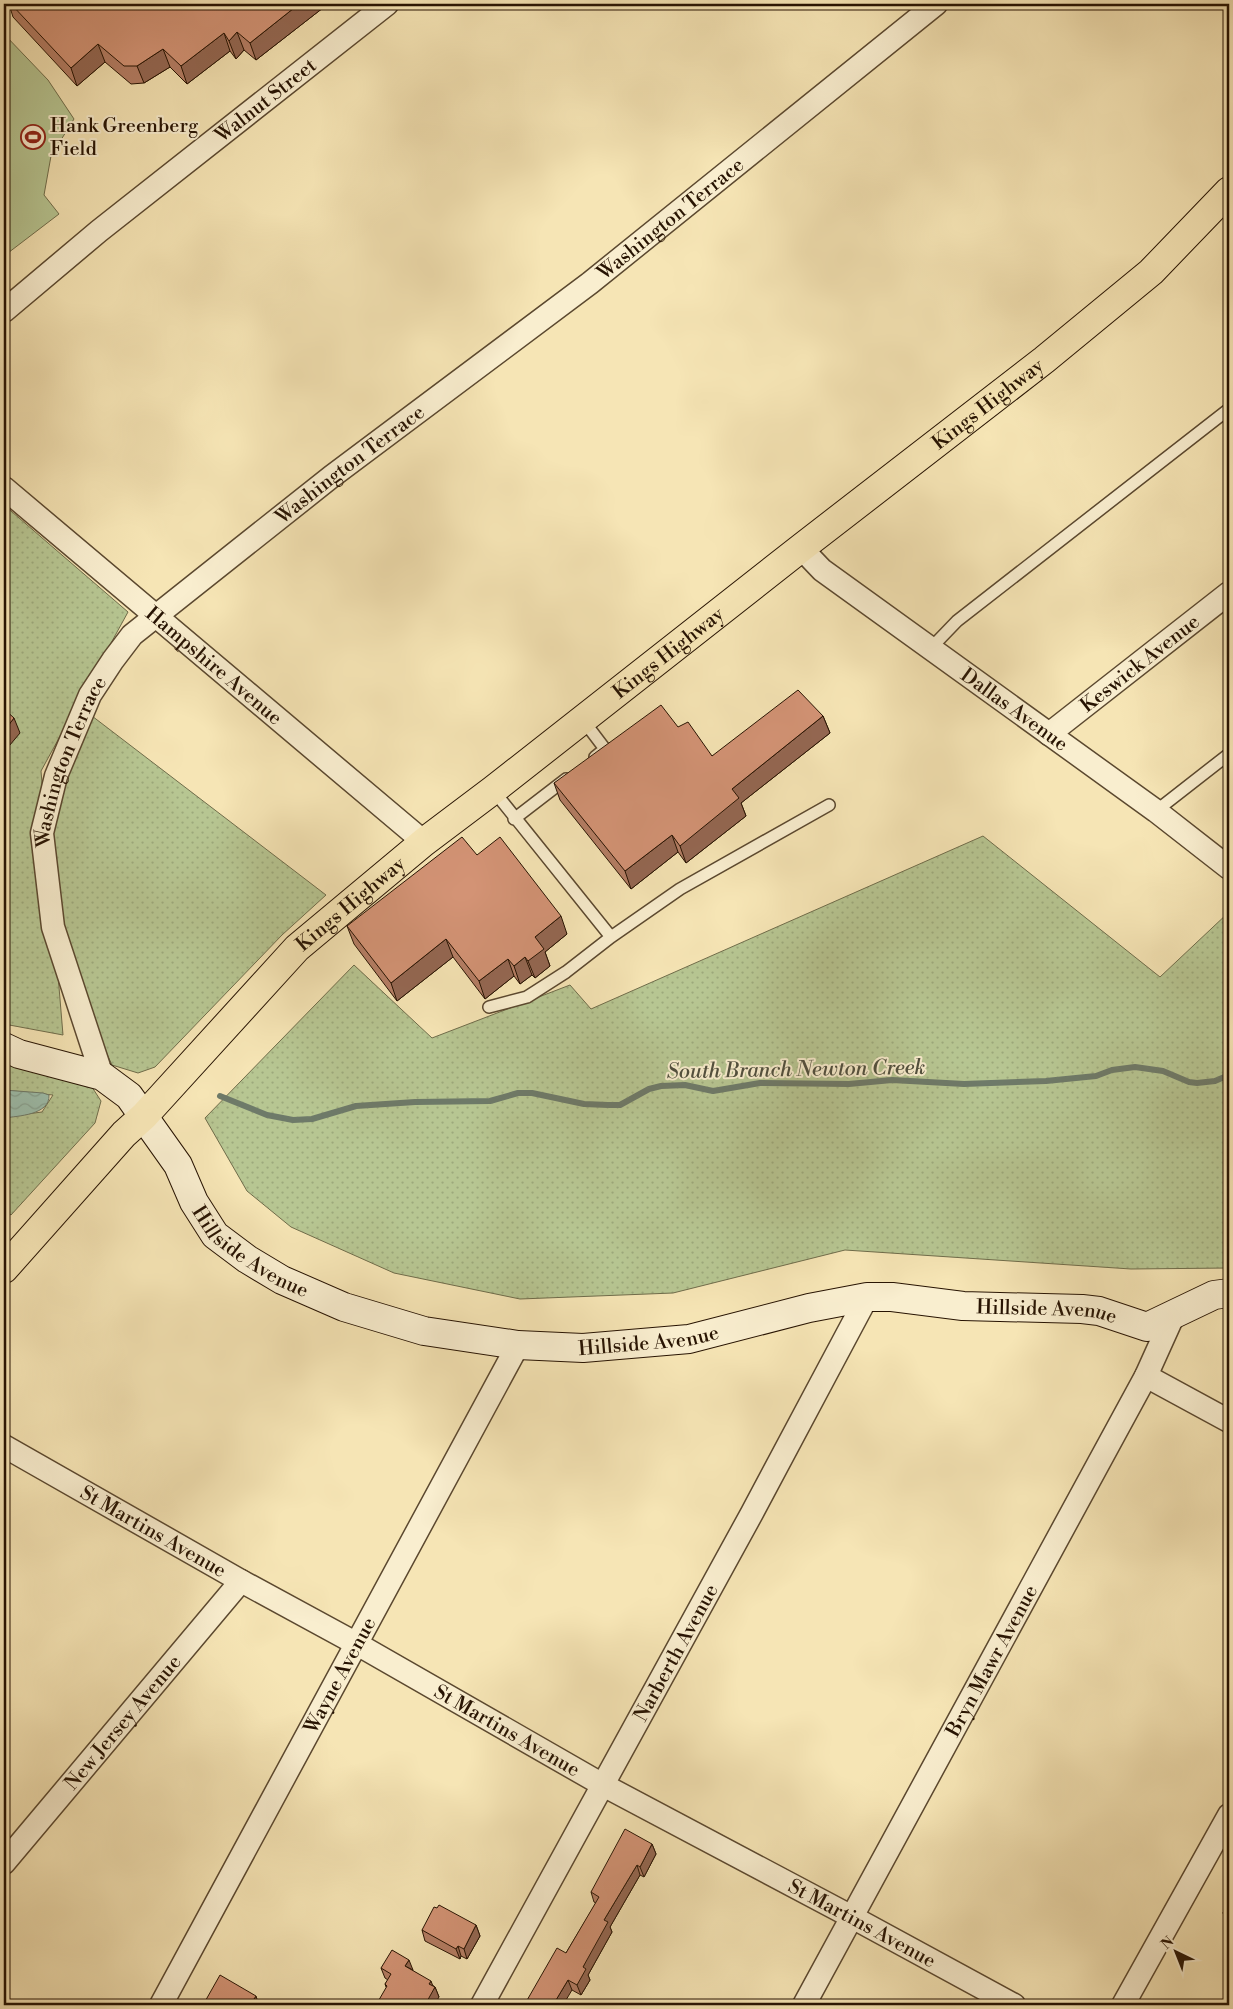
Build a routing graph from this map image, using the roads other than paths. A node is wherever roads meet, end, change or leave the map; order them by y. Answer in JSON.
{"nodes":[{"id":1,"x":388,"y":4,"type":"edge"},
{"id":2,"x":936,"y":4,"type":"edge"},
{"id":3,"x":1229,"y":191,"type":"edge"},
{"id":4,"x":4,"y":311,"type":"edge"},
{"id":5,"x":1229,"y":409,"type":"edge"},
{"id":6,"x":4,"y":488,"type":"edge"},
{"id":7,"x":801,"y":548,"type":"junction"},
{"id":8,"x":1229,"y":594,"type":"edge"},
{"id":9,"x":157,"y":616,"type":"junction"},
{"id":10,"x":931,"y":648,"type":"junction"},
{"id":11,"x":583,"y":720,"type":"junction"},
{"id":12,"x":1049,"y":734,"type":"junction"},
{"id":13,"x":1229,"y":754,"type":"edge"},
{"id":14,"x":493,"y":790,"type":"junction"},
{"id":15,"x":829,"y":805,"type":"dead end"},
{"id":16,"x":1156,"y":811,"type":"junction"},
{"id":17,"x":514,"y":819,"type":"junction"},
{"id":18,"x":424,"y":842,"type":"junction"},
{"id":19,"x":1229,"y":868,"type":"edge"},
{"id":20,"x":611,"y":937,"type":"junction"},
{"id":21,"x":489,"y":1007,"type":"dead end"},
{"id":22,"x":4,"y":1047,"type":"edge"},
{"id":23,"x":102,"y":1076,"type":"junction"},
{"id":24,"x":144,"y":1116,"type":"junction"},
{"id":25,"x":4,"y":1269,"type":"edge"},
{"id":26,"x":1229,"y":1293,"type":"edge"},
{"id":27,"x":867,"y":1297,"type":"junction"},
{"id":28,"x":1174,"y":1314,"type":"junction"},
{"id":29,"x":518,"y":1346,"type":"junction"},
{"id":30,"x":1146,"y":1376,"type":"junction"},
{"id":31,"x":1229,"y":1421,"type":"edge"},
{"id":32,"x":4,"y":1446,"type":"edge"},
{"id":33,"x":241,"y":1581,"type":"junction"},
{"id":34,"x":357,"y":1644,"type":"junction"},
{"id":35,"x":603,"y":1785,"type":"junction"},
{"id":36,"x":1229,"y":1815,"type":"edge"},
{"id":37,"x":4,"y":1864,"type":"edge"},
{"id":38,"x":852,"y":1916,"type":"junction"},
{"id":39,"x":161,"y":2005,"type":"edge"},
{"id":40,"x":482,"y":2005,"type":"edge"},
{"id":41,"x":804,"y":2005,"type":"edge"},
{"id":42,"x":1014,"y":2005,"type":"edge"},
{"id":43,"x":1123,"y":2005,"type":"edge"}],
"edges":[{"from":1,"to":4,"type":"street","name":"Walnut Street"},
{"from":2,"to":9,"type":"street","name":"Washington Terrace"},
{"from":3,"to":7,"type":"main road","name":"Kings Highway"},
{"from":5,"to":10,"type":"lane"},
{"from":6,"to":9,"type":"street","name":"Hampshire Avenue"},
{"from":7,"to":10,"type":"street","name":"Dallas Avenue"},
{"from":7,"to":11,"type":"main road","name":"Kings Highway"},
{"from":8,"to":12,"type":"street","name":"Keswick Avenue"},
{"from":9,"to":18,"type":"street","name":"Hampshire Avenue"},
{"from":9,"to":23,"type":"street","name":"Washington Terrace"},
{"from":10,"to":12,"type":"street","name":"Dallas Avenue"},
{"from":11,"to":14,"type":"main road","name":"Kings Highway"},
{"from":11,"to":17,"type":"lane"},
{"from":12,"to":16,"type":"street","name":"Dallas Avenue"},
{"from":13,"to":16,"type":"lane"},
{"from":14,"to":17,"type":"lane"},
{"from":14,"to":18,"type":"main road","name":"Kings Highway"},
{"from":15,"to":20,"type":"lane"},
{"from":16,"to":19,"type":"street","name":"Dallas Avenue"},
{"from":17,"to":20,"type":"lane"},
{"from":18,"to":24,"type":"main road","name":"Kings Highway"},
{"from":20,"to":21,"type":"lane"},
{"from":22,"to":23,"type":"street"},
{"from":23,"to":24,"type":"street","name":"Hillside Avenue"},
{"from":24,"to":25,"type":"main road","name":"Kings Highway"},
{"from":24,"to":29,"type":"street","name":"Hillside Avenue"},
{"from":26,"to":28,"type":"street","name":"Hillside Avenue"},
{"from":27,"to":28,"type":"street","name":"Hillside Avenue"},
{"from":27,"to":29,"type":"street","name":"Hillside Avenue"},
{"from":27,"to":35,"type":"street","name":"Narberth Avenue"},
{"from":28,"to":30,"type":"street","name":"Bryn Mawr Avenue"},
{"from":29,"to":34,"type":"street","name":"Wayne Avenue"},
{"from":30,"to":31,"type":"street"},
{"from":30,"to":38,"type":"street","name":"Bryn Mawr Avenue"},
{"from":32,"to":33,"type":"street","name":"St Martins Avenue"},
{"from":33,"to":34,"type":"street","name":"St Martins Avenue"},
{"from":33,"to":37,"type":"street","name":"New Jersey Avenue"},
{"from":34,"to":35,"type":"street","name":"St Martins Avenue"},
{"from":34,"to":39,"type":"street","name":"Wayne Avenue"},
{"from":35,"to":38,"type":"street","name":"St Martins Avenue"},
{"from":35,"to":40,"type":"street","name":"Narberth Avenue"},
{"from":36,"to":43,"type":"street"},
{"from":38,"to":41,"type":"street","name":"Bryn Mawr Avenue"},
{"from":38,"to":42,"type":"street","name":"St Martins Avenue"}]}
